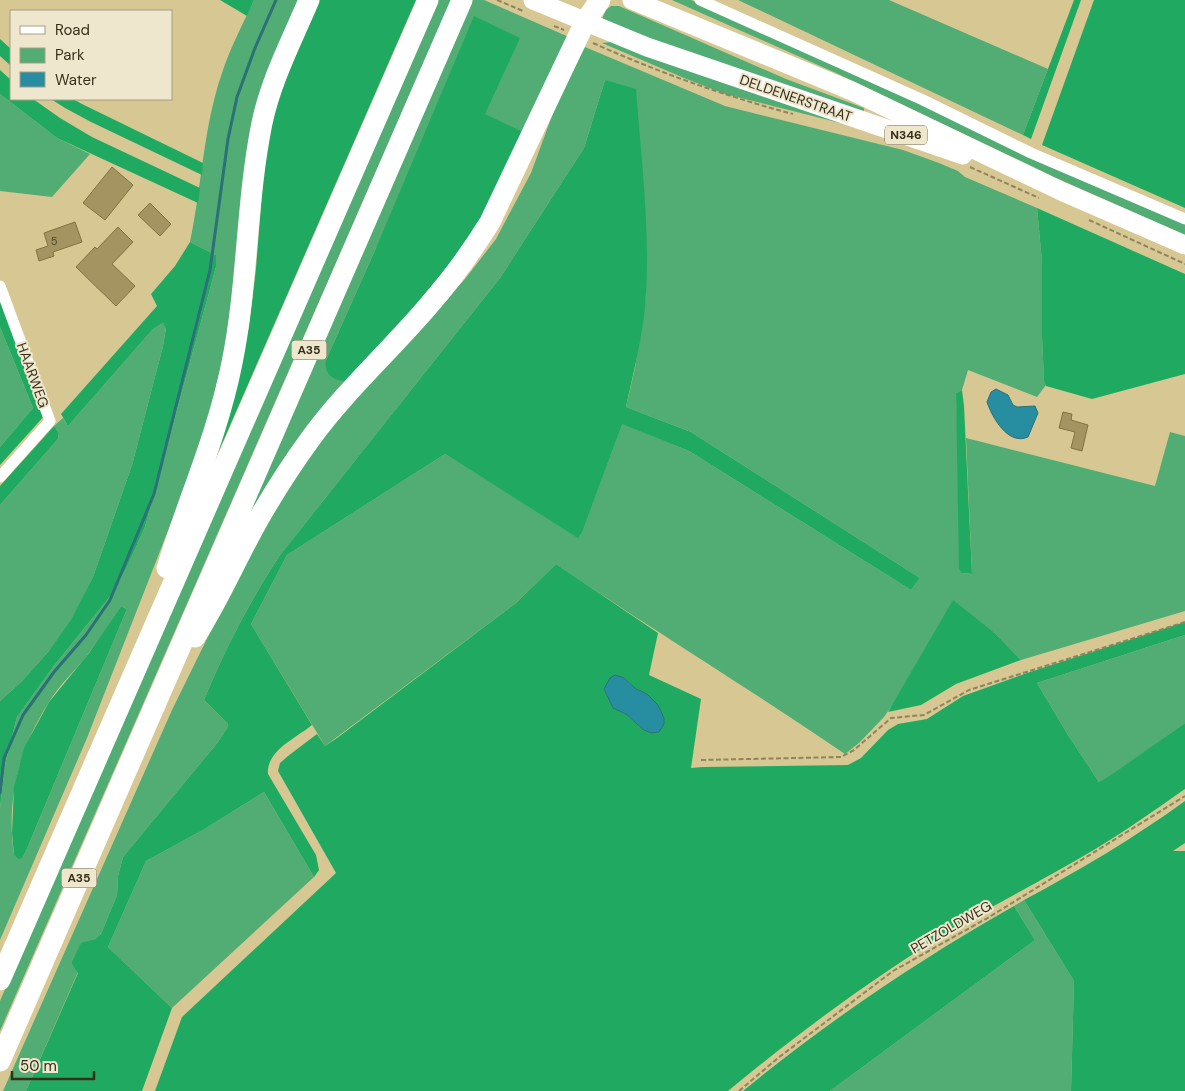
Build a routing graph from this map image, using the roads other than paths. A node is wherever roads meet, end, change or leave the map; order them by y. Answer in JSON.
{"nodes":[{"id":1,"x":309,"y":0,"type":"edge"},
{"id":2,"x":428,"y":0,"type":"edge"},
{"id":3,"x":533,"y":0,"type":"edge"},
{"id":4,"x":600,"y":0,"type":"edge"},
{"id":5,"x":632,"y":0,"type":"edge"},
{"id":6,"x":700,"y":0,"type":"edge"},
{"id":7,"x":460,"y":3,"type":"edge"},
{"id":8,"x":585,"y":22,"type":"junction"},
{"id":9,"x":1061,"y":191,"type":"junction"},
{"id":10,"x":1185,"y":219,"type":"edge"},
{"id":11,"x":1185,"y":246,"type":"edge"},
{"id":12,"x":0,"y":286,"type":"edge"},
{"id":13,"x":0,"y":477,"type":"edge"},
{"id":14,"x":136,"y":669,"type":"junction"},
{"id":15,"x":159,"y":695,"type":"junction"},
{"id":16,"x":0,"y":980,"type":"edge"},
{"id":17,"x":0,"y":1061,"type":"edge"}],
"edges":[{"from":1,"to":14,"type":"highway","number":"A35"},
{"from":2,"to":14,"type":"highway","number":"A35"},
{"from":3,"to":8,"type":"main road","name":"DELDENERSTRAAT","number":"N346"},
{"from":4,"to":8,"type":"highway","number":"A35"},
{"from":5,"to":9,"type":"main road","name":"DELDENERSTRAAT","number":"N346"},
{"from":6,"to":10,"type":"street"},
{"from":7,"to":15,"type":"highway","number":"A35"},
{"from":8,"to":9,"type":"main road","name":"DELDENERSTRAAT","number":"N346"},
{"from":8,"to":15,"type":"highway","number":"A35"},
{"from":9,"to":11,"type":"main road","name":"DELDENERSTRAAT","number":"N346"},
{"from":12,"to":13,"type":"street","name":"HAARWEG"},
{"from":14,"to":16,"type":"highway","number":"A35"},
{"from":15,"to":17,"type":"highway","number":"A35"}]}
